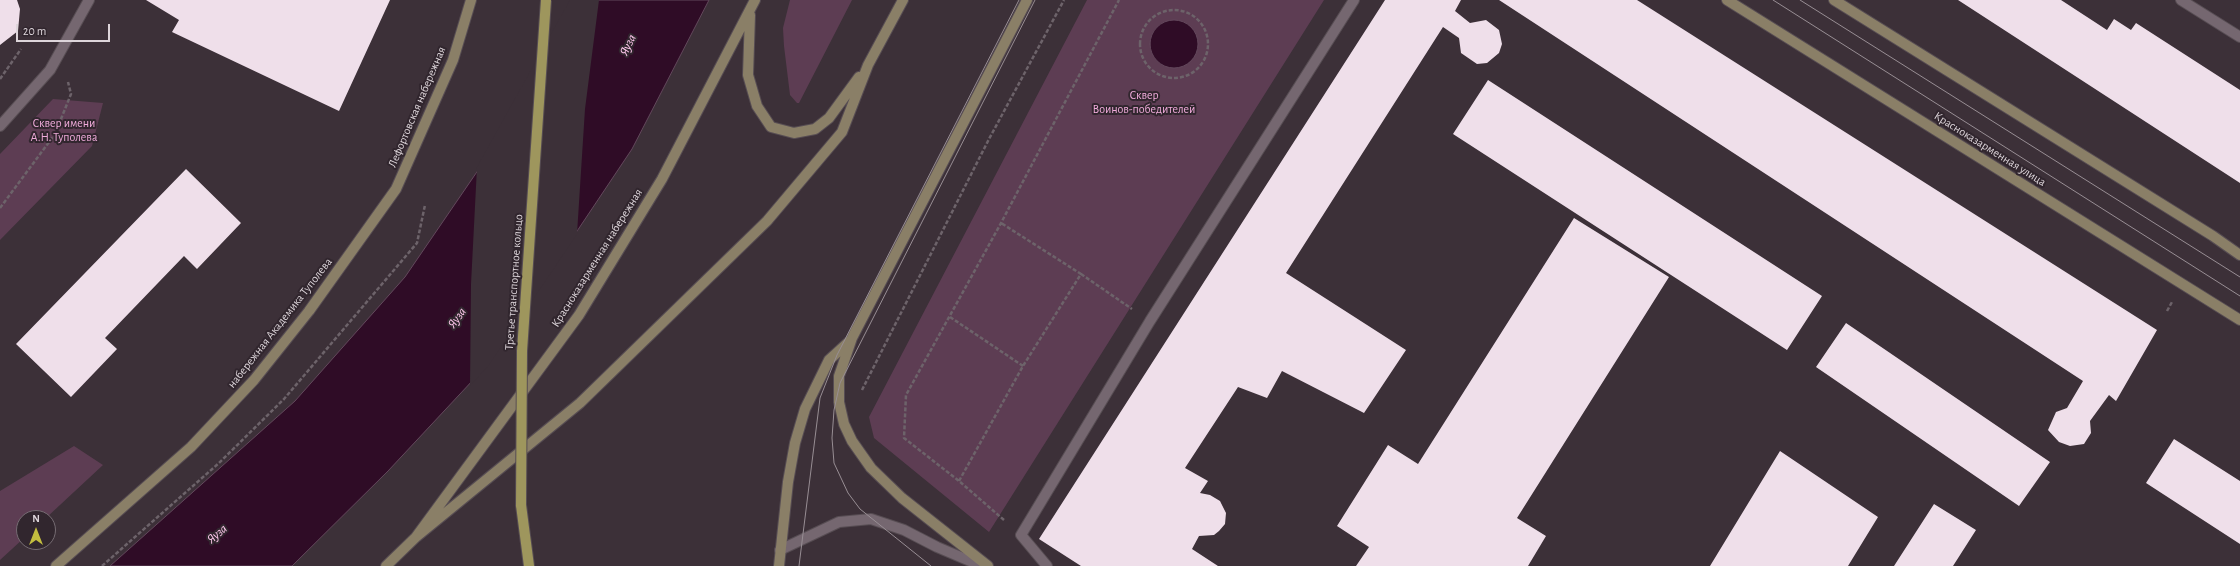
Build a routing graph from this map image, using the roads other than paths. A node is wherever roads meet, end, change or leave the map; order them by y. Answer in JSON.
{"nodes":[{"id":1,"x":89,"y":0,"type":"edge"},
{"id":2,"x":471,"y":0,"type":"edge"},
{"id":3,"x":546,"y":0,"type":"edge"},
{"id":4,"x":903,"y":0,"type":"edge"},
{"id":5,"x":1027,"y":0,"type":"edge"},
{"id":6,"x":1354,"y":0,"type":"edge"},
{"id":7,"x":1727,"y":0,"type":"edge"},
{"id":8,"x":1834,"y":0,"type":"edge"},
{"id":9,"x":2181,"y":0,"type":"edge"},
{"id":10,"x":753,"y":4,"type":"edge"},
{"id":11,"x":2240,"y":36,"type":"edge"},
{"id":12,"x":868,"y":65,"type":"junction"},
{"id":13,"x":0,"y":126,"type":"edge"},
{"id":14,"x":376,"y":219,"type":"joint"},
{"id":15,"x":2238,"y":251,"type":"edge"},
{"id":16,"x":2240,"y":320,"type":"edge"},
{"id":17,"x":852,"y":338,"type":"junction"},
{"id":18,"x":416,"y":537,"type":"junction"},
{"id":19,"x":780,"y":550,"type":"junction"},
{"id":20,"x":56,"y":566,"type":"edge"},
{"id":21,"x":386,"y":566,"type":"edge"},
{"id":22,"x":529,"y":566,"type":"edge"},
{"id":23,"x":779,"y":566,"type":"edge"},
{"id":24,"x":982,"y":566,"type":"edge"},
{"id":25,"x":988,"y":566,"type":"edge"},
{"id":26,"x":1047,"y":566,"type":"edge"}],
"edges":[{"from":1,"to":13,"type":"lane"},
{"from":2,"to":14,"type":"main road","name":"Лефортовская набережная"},
{"from":3,"to":22,"type":"main road","name":"Третье транспортное кольцо","bridge":true},
{"from":4,"to":12,"type":"main road"},
{"from":5,"to":17,"type":"main road"},
{"from":6,"to":26,"type":"lane"},
{"from":7,"to":16,"type":"main road","name":"Красноказарменная улица"},
{"from":8,"to":15,"type":"main road"},
{"from":9,"to":11,"type":"lane"},
{"from":10,"to":12,"type":"main road"},
{"from":10,"to":18,"type":"main road","name":"Красноказарменная набережная"},
{"from":12,"to":18,"type":"main road"},
{"from":14,"to":20,"type":"main road","name":"набережная Академика Туполева"},
{"from":17,"to":19,"type":"main road"},
{"from":17,"to":25,"type":"main road"},
{"from":18,"to":21,"type":"main road","name":"Красноказарменная набережная"},
{"from":19,"to":23,"type":"main road"},
{"from":19,"to":24,"type":"lane"}]}
